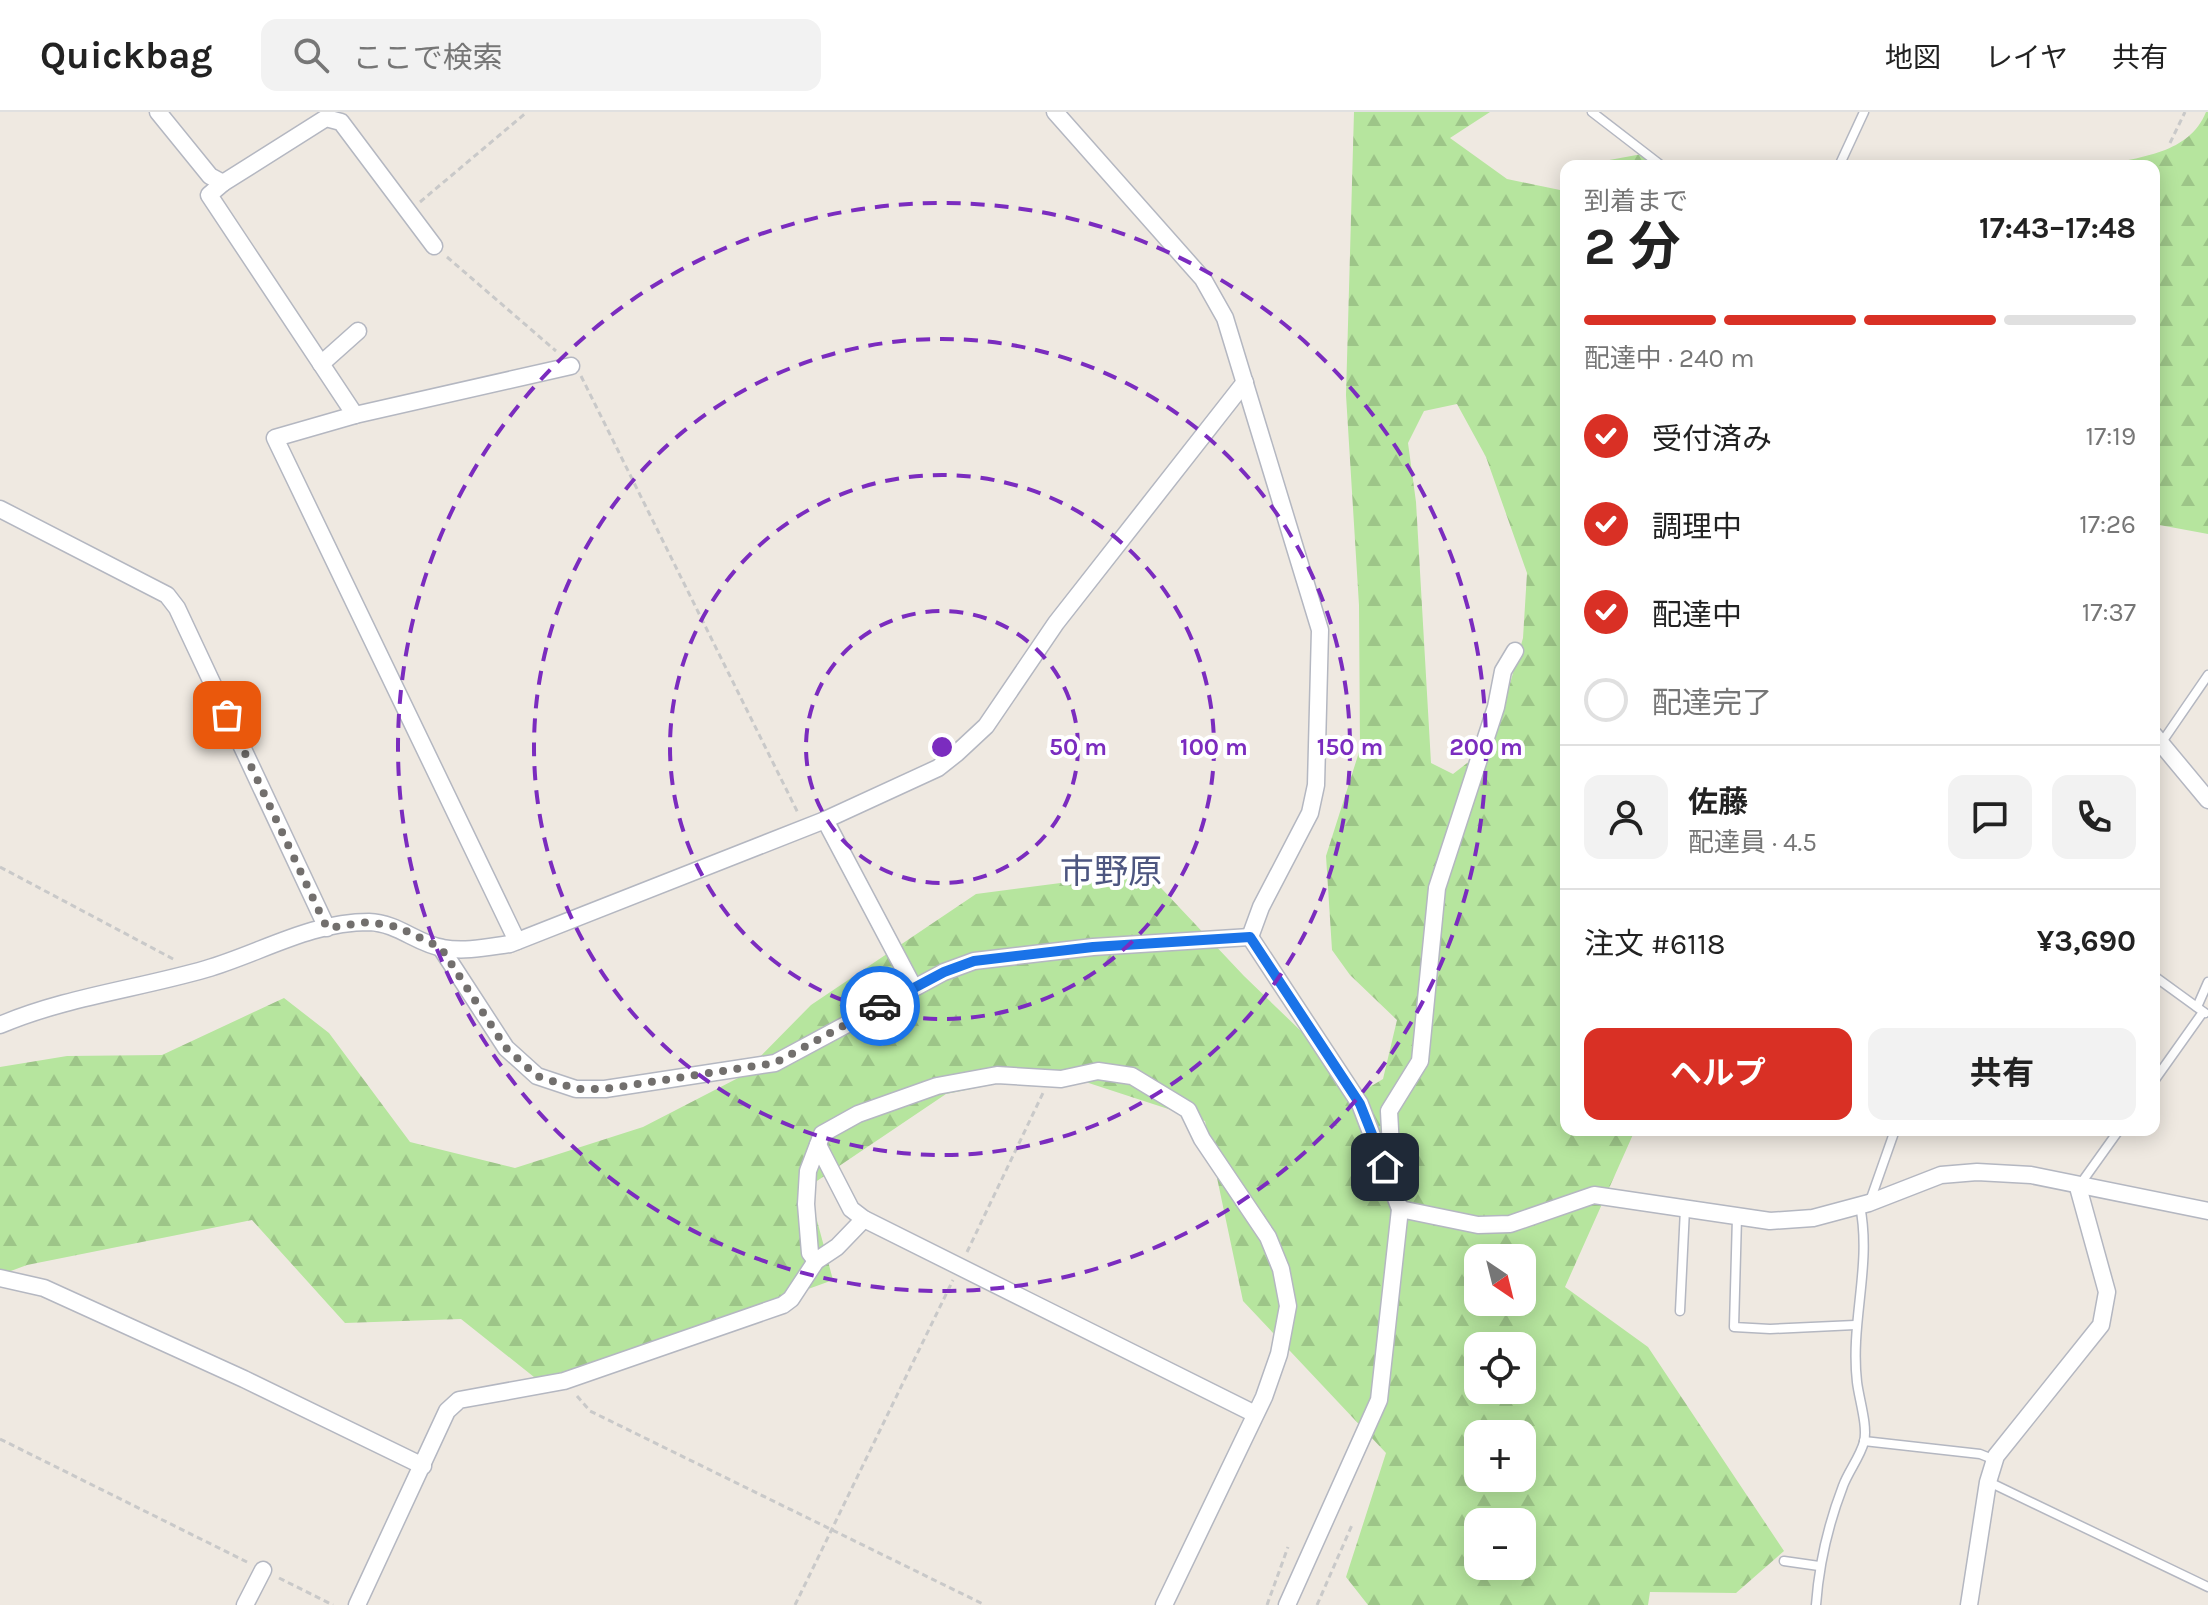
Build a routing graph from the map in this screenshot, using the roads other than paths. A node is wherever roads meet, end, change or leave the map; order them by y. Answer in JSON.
{"nodes":[{"id":1,"x":158,"y":112,"type":"edge"},
{"id":2,"x":1055,"y":112,"type":"edge"},
{"id":3,"x":1592,"y":112,"type":"edge"},
{"id":4,"x":1864,"y":112,"type":"edge"},
{"id":5,"x":1654,"y":160,"type":"edge"},
{"id":6,"x":1842,"y":160,"type":"edge"},
{"id":7,"x":223,"y":183,"type":"junction"},
{"id":8,"x":434,"y":246,"type":"road end"},
{"id":9,"x":358,"y":331,"type":"dead end"},
{"id":10,"x":321,"y":364,"type":"junction"},
{"id":11,"x":571,"y":366,"type":"road end"},
{"id":12,"x":1245,"y":382,"type":"junction"},
{"id":13,"x":355,"y":415,"type":"junction"},
{"id":14,"x":0,"y":509,"type":"edge"},
{"id":15,"x":1515,"y":651,"type":"dead end"},
{"id":16,"x":2208,"y":675,"type":"edge"},
{"id":17,"x":2160,"y":736,"type":"edge"},
{"id":18,"x":2160,"y":741,"type":"edge"},
{"id":19,"x":2208,"y":800,"type":"edge"},
{"id":20,"x":825,"y":820,"type":"junction"},
{"id":21,"x":327,"y":928,"type":"junction"},
{"id":22,"x":1250,"y":937,"type":"junction"},
{"id":23,"x":517,"y":941,"type":"junction"},
{"id":24,"x":441,"y":948,"type":"junction"},
{"id":25,"x":2160,"y":980,"type":"edge"},
{"id":26,"x":2208,"y":982,"type":"edge"},
{"id":27,"x":914,"y":988,"type":"junction"},
{"id":28,"x":2203,"y":1011,"type":"edge"},
{"id":29,"x":0,"y":1025,"type":"edge"},
{"id":30,"x":2160,"y":1072,"type":"edge"},
{"id":31,"x":1892,"y":1136,"type":"edge"},
{"id":32,"x":2115,"y":1136,"type":"edge"},
{"id":33,"x":818,"y":1145,"type":"junction"},
{"id":34,"x":1385,"y":1167,"type":"junction"},
{"id":35,"x":2078,"y":1187,"type":"junction"},
{"id":36,"x":1864,"y":1204,"type":"junction"},
{"id":37,"x":1685,"y":1208,"type":"junction"},
{"id":38,"x":1400,"y":1209,"type":"junction"},
{"id":39,"x":2208,"y":1211,"type":"edge"},
{"id":40,"x":1737,"y":1217,"type":"junction"},
{"id":41,"x":864,"y":1219,"type":"junction"},
{"id":42,"x":816,"y":1261,"type":"junction"},
{"id":43,"x":0,"y":1278,"type":"edge"},
{"id":44,"x":1680,"y":1311,"type":"dead end"},
{"id":45,"x":1855,"y":1325,"type":"junction"},
{"id":46,"x":1255,"y":1414,"type":"junction"},
{"id":47,"x":1864,"y":1441,"type":"junction"},
{"id":48,"x":1995,"y":1460,"type":"junction"},
{"id":49,"x":423,"y":1466,"type":"junction"},
{"id":50,"x":1988,"y":1482,"type":"junction"},
{"id":51,"x":1784,"y":1561,"type":"dead end"},
{"id":52,"x":1819,"y":1566,"type":"junction"},
{"id":53,"x":263,"y":1570,"type":"road end"},
{"id":54,"x":2208,"y":1587,"type":"edge"},
{"id":55,"x":245,"y":1605,"type":"edge"},
{"id":56,"x":357,"y":1605,"type":"edge"},
{"id":57,"x":1164,"y":1605,"type":"edge"},
{"id":58,"x":1287,"y":1605,"type":"edge"},
{"id":59,"x":1816,"y":1605,"type":"edge"},
{"id":60,"x":1969,"y":1605,"type":"edge"}],
"edges":[{"from":1,"to":7,"type":"street"},
{"from":2,"to":12,"type":"street"},
{"from":3,"to":5,"type":"lane"},
{"from":4,"to":6,"type":"lane"},
{"from":7,"to":8,"type":"street"},
{"from":7,"to":10,"type":"street"},
{"from":9,"to":10,"type":"street"},
{"from":10,"to":13,"type":"street"},
{"from":11,"to":13,"type":"street"},
{"from":12,"to":20,"type":"street"},
{"from":12,"to":22,"type":"street"},
{"from":13,"to":23,"type":"street"},
{"from":14,"to":21,"type":"street"},
{"from":15,"to":34,"type":"street"},
{"from":16,"to":17,"type":"lane"},
{"from":18,"to":19,"type":"street"},
{"from":20,"to":23,"type":"street"},
{"from":20,"to":27,"type":"street"},
{"from":21,"to":24,"type":"street"},
{"from":21,"to":29,"type":"street"},
{"from":22,"to":27,"type":"street"},
{"from":22,"to":34,"type":"street"},
{"from":23,"to":24,"type":"street"},
{"from":24,"to":27,"type":"street"},
{"from":25,"to":28,"type":"lane"},
{"from":26,"to":28,"type":"lane"},
{"from":28,"to":30,"type":"lane"},
{"from":31,"to":36,"type":"lane"},
{"from":32,"to":35,"type":"lane"},
{"from":33,"to":41,"type":"street"},
{"from":33,"to":42,"type":"street"},
{"from":33,"to":46,"type":"street"},
{"from":34,"to":38,"type":"street"},
{"from":35,"to":36,"type":"street"},
{"from":35,"to":39,"type":"street"},
{"from":35,"to":48,"type":"street"},
{"from":36,"to":40,"type":"street"},
{"from":36,"to":45,"type":"lane"},
{"from":37,"to":38,"type":"street"},
{"from":37,"to":40,"type":"street"},
{"from":37,"to":44,"type":"lane"},
{"from":38,"to":58,"type":"street"},
{"from":40,"to":45,"type":"lane"},
{"from":41,"to":42,"type":"street"},
{"from":41,"to":46,"type":"street"},
{"from":42,"to":49,"type":"street"},
{"from":43,"to":49,"type":"street"},
{"from":45,"to":47,"type":"lane"},
{"from":46,"to":57,"type":"street"},
{"from":47,"to":48,"type":"lane"},
{"from":47,"to":52,"type":"lane"},
{"from":48,"to":50,"type":"street"},
{"from":49,"to":56,"type":"street"},
{"from":50,"to":54,"type":"lane"},
{"from":50,"to":60,"type":"street"},
{"from":51,"to":52,"type":"lane"},
{"from":52,"to":59,"type":"lane"},
{"from":53,"to":55,"type":"street"}]}
